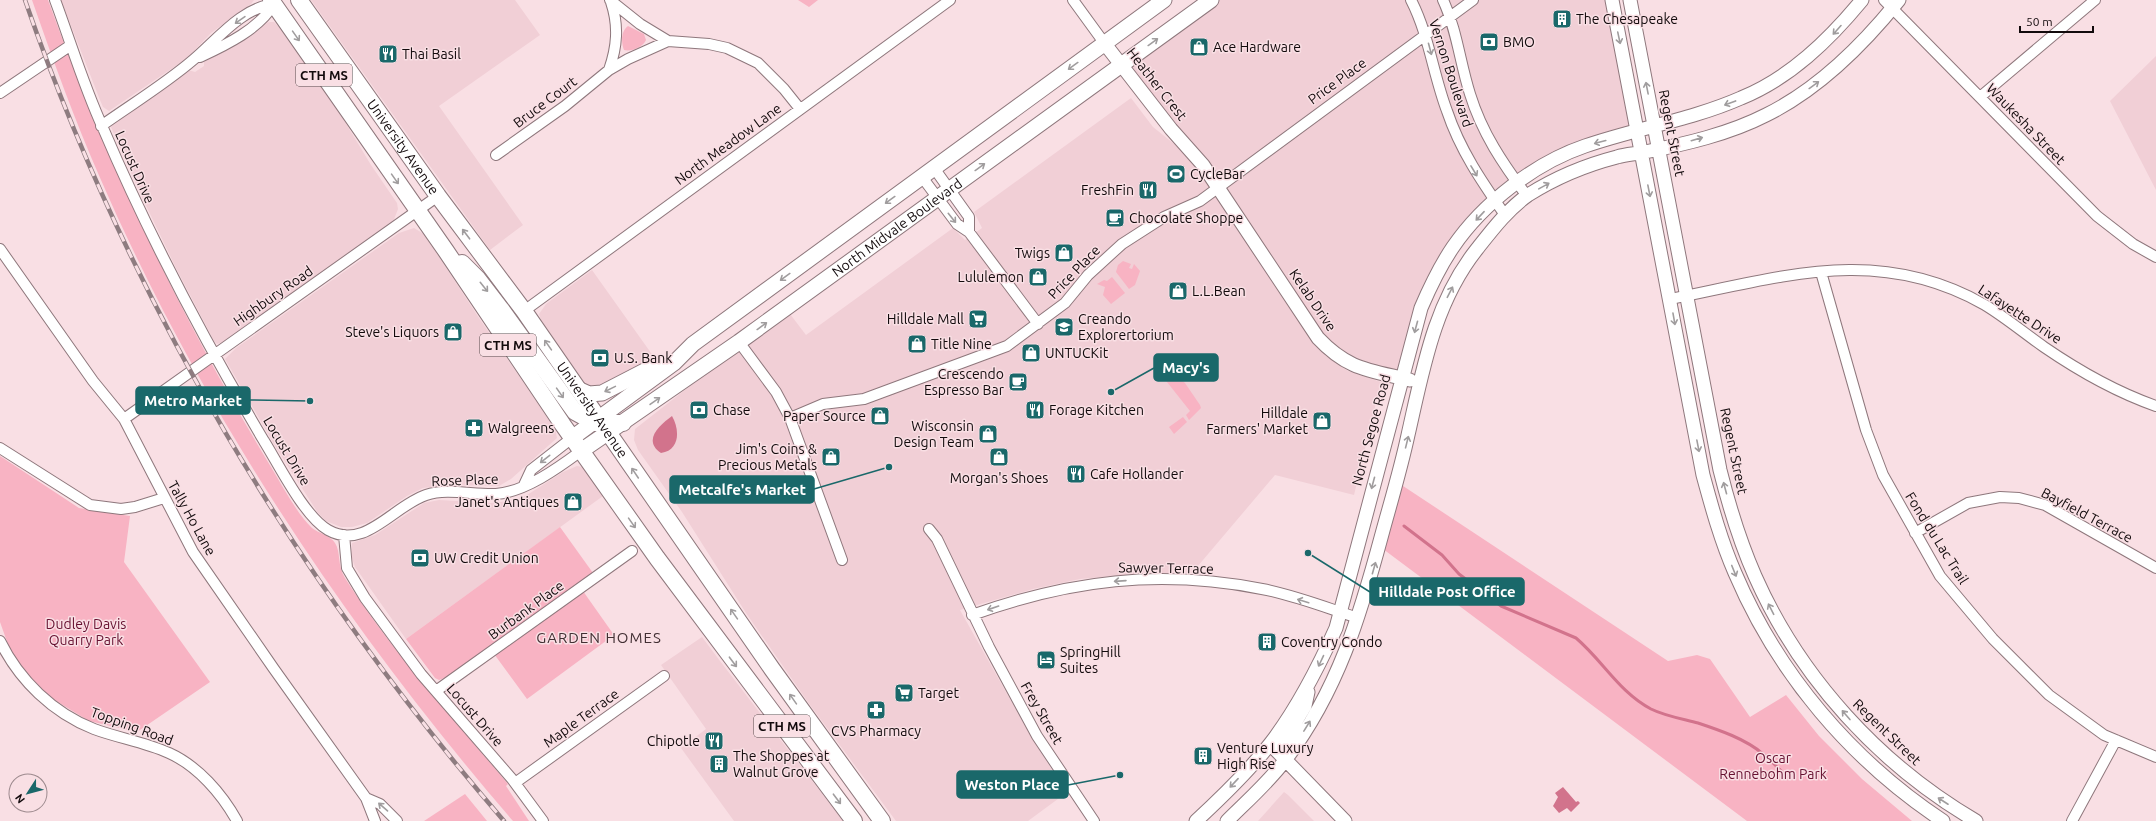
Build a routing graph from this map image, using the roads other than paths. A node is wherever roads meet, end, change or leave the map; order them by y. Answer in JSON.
{"nodes":[{"id":1,"x":55,"y":0,"type":"edge"},
{"id":2,"x":299,"y":0,"type":"edge"},
{"id":3,"x":950,"y":0,"type":"edge"},
{"id":4,"x":1073,"y":0,"type":"edge"},
{"id":5,"x":1164,"y":0,"type":"edge"},
{"id":6,"x":1211,"y":0,"type":"edge"},
{"id":7,"x":1411,"y":0,"type":"edge"},
{"id":8,"x":1443,"y":0,"type":"edge"},
{"id":9,"x":1473,"y":0,"type":"edge"},
{"id":10,"x":1612,"y":0,"type":"edge"},
{"id":11,"x":1630,"y":0,"type":"edge"},
{"id":12,"x":1862,"y":0,"type":"edge"},
{"id":13,"x":2095,"y":0,"type":"edge"},
{"id":14,"x":278,"y":1,"type":"edge"},
{"id":15,"x":610,"y":1,"type":"edge"},
{"id":16,"x":1892,"y":3,"type":"edge"},
{"id":17,"x":1450,"y":16,"type":"junction"},
{"id":18,"x":319,"y":28,"type":"junction"},
{"id":19,"x":1426,"y":34,"type":"junction"},
{"id":20,"x":668,"y":40,"type":"junction"},
{"id":21,"x":1105,"y":44,"type":"junction"},
{"id":22,"x":71,"y":45,"type":"junction"},
{"id":23,"x":1122,"y":65,"type":"junction"},
{"id":24,"x":608,"y":70,"type":"junction"},
{"id":25,"x":0,"y":93,"type":"edge"},
{"id":26,"x":1980,"y":98,"type":"junction"},
{"id":27,"x":800,"y":109,"type":"junction"},
{"id":28,"x":101,"y":126,"type":"junction"},
{"id":29,"x":1655,"y":127,"type":"junction"},
{"id":30,"x":1638,"y":132,"type":"junction"},
{"id":31,"x":1659,"y":149,"type":"junction"},
{"id":32,"x":1642,"y":153,"type":"junction"},
{"id":33,"x":496,"y":155,"type":"dead end"},
{"id":34,"x":934,"y":168,"type":"junction"},
{"id":35,"x":922,"y":177,"type":"junction"},
{"id":36,"x":1516,"y":183,"type":"junction"},
{"id":37,"x":1218,"y":187,"type":"junction"},
{"id":38,"x":950,"y":189,"type":"junction"},
{"id":39,"x":438,"y":196,"type":"junction"},
{"id":40,"x":1526,"y":196,"type":"junction"},
{"id":41,"x":937,"y":198,"type":"junction"},
{"id":42,"x":1494,"y":200,"type":"junction"},
{"id":43,"x":418,"y":211,"type":"junction"},
{"id":44,"x":1505,"y":215,"type":"junction"},
{"id":45,"x":969,"y":232,"type":"junction"},
{"id":46,"x":0,"y":249,"type":"edge"},
{"id":47,"x":446,"y":251,"type":"junction"},
{"id":48,"x":2156,"y":257,"type":"edge"},
{"id":49,"x":1821,"y":272,"type":"junction"},
{"id":50,"x":1687,"y":296,"type":"junction"},
{"id":51,"x":1670,"y":299,"type":"junction"},
{"id":52,"x":524,"y":311,"type":"junction"},
{"id":53,"x":1038,"y":324,"type":"junction"},
{"id":54,"x":739,"y":342,"type":"junction"},
{"id":55,"x":694,"y":344,"type":"junction"},
{"id":56,"x":214,"y":355,"type":"junction"},
{"id":57,"x":1402,"y":378,"type":"junction"},
{"id":58,"x":1419,"y":382,"type":"junction"},
{"id":59,"x":578,"y":389,"type":"junction"},
{"id":60,"x":2156,"y":406,"type":"edge"},
{"id":61,"x":790,"y":418,"type":"junction"},
{"id":62,"x":124,"y":419,"type":"junction"},
{"id":63,"x":623,"y":423,"type":"joint"},
{"id":64,"x":601,"y":425,"type":"junction"},
{"id":65,"x":572,"y":438,"type":"junction"},
{"id":66,"x":0,"y":448,"type":"edge"},
{"id":67,"x":581,"y":451,"type":"junction"},
{"id":68,"x":524,"y":485,"type":"junction"},
{"id":69,"x":164,"y":498,"type":"junction"},
{"id":70,"x":930,"y":529,"type":"dead end"},
{"id":71,"x":1915,"y":533,"type":"junction"},
{"id":72,"x":344,"y":535,"type":"junction"},
{"id":73,"x":632,"y":551,"type":"dead end"},
{"id":74,"x":842,"y":560,"type":"dead end"},
{"id":75,"x":2156,"y":568,"type":"edge"},
{"id":76,"x":1341,"y":612,"type":"junction"},
{"id":77,"x":972,"y":615,"type":"junction"},
{"id":78,"x":1358,"y":618,"type":"junction"},
{"id":79,"x":0,"y":641,"type":"edge"},
{"id":80,"x":664,"y":676,"type":"dead end"},
{"id":81,"x":1308,"y":685,"type":"junction"},
{"id":82,"x":436,"y":691,"type":"junction"},
{"id":83,"x":2116,"y":740,"type":"junction"},
{"id":84,"x":1270,"y":744,"type":"junction"},
{"id":85,"x":2156,"y":757,"type":"edge"},
{"id":86,"x":1286,"y":759,"type":"junction"},
{"id":87,"x":515,"y":783,"type":"junction"},
{"id":88,"x":366,"y":798,"type":"junction"},
{"id":89,"x":237,"y":821,"type":"edge"},
{"id":90,"x":375,"y":821,"type":"edge"},
{"id":91,"x":397,"y":821,"type":"edge"},
{"id":92,"x":543,"y":821,"type":"edge"},
{"id":93,"x":854,"y":821,"type":"edge"},
{"id":94,"x":882,"y":821,"type":"edge"},
{"id":95,"x":1094,"y":821,"type":"edge"},
{"id":96,"x":1196,"y":821,"type":"edge"},
{"id":97,"x":1227,"y":821,"type":"edge"},
{"id":98,"x":1345,"y":821,"type":"edge"},
{"id":99,"x":1943,"y":821,"type":"edge"},
{"id":100,"x":1976,"y":821,"type":"edge"},
{"id":101,"x":2072,"y":821,"type":"edge"}],
"edges":[{"from":1,"to":22,"type":"street","name":"Locust Drive"},
{"from":2,"to":18,"type":"main road","name":"University Avenue","number":"CTH MS"},
{"from":3,"to":27,"type":"street","name":"North Meadow Lane"},
{"from":4,"to":21,"type":"street","name":"Heather Crest"},
{"from":5,"to":21,"type":"main road","name":"North Midvale Boulevard"},
{"from":23,"to":6,"type":"main road","name":"North Midvale Boulevard","one_way":true},
{"from":7,"to":19,"type":"street","name":"Vernon Boulevard"},
{"from":8,"to":17,"type":"street","name":"Vernon Boulevard"},
{"from":9,"to":17,"type":"street","name":"Price Place"},
{"from":10,"to":30,"type":"street","one_way":true},
{"from":29,"to":11,"type":"street","name":"Regent Street","one_way":true},
{"from":12,"to":29,"type":"street","name":"North Segoe Road","one_way":true},
{"from":13,"to":26,"type":"street"},
{"from":14,"to":18,"type":"main road"},
{"from":14,"to":28,"type":"street"},
{"from":14,"to":43,"type":"main road","name":"University Avenue","number":"CTH MS","one_way":true},
{"from":15,"to":20,"type":"street"},
{"from":15,"to":24,"type":"street"},
{"from":16,"to":26,"type":"street","name":"Waukesha Street"},
{"from":31,"to":16,"type":"street","one_way":true},
{"from":17,"to":19,"type":"street","name":"Price Place"},
{"from":17,"to":36,"type":"street","name":"Vernon Boulevard"},
{"from":18,"to":39,"type":"main road","name":"University Avenue","number":"CTH MS"},
{"from":19,"to":37,"type":"street","name":"Price Place"},
{"from":19,"to":42,"type":"street","name":"Vernon Boulevard","one_way":true},
{"from":20,"to":24,"type":"street","name":"Bruce Court"},
{"from":20,"to":27,"type":"street"},
{"from":21,"to":23,"type":"street","name":"Heather Crest"},
{"from":21,"to":34,"type":"main road","name":"North Midvale Boulevard","one_way":true},
{"from":22,"to":25,"type":"street"},
{"from":22,"to":28,"type":"street","name":"Locust Drive"},
{"from":23,"to":37,"type":"street","name":"Heather Crest"},
{"from":38,"to":23,"type":"main road","name":"North Midvale Boulevard","one_way":true},
{"from":24,"to":33,"type":"street","name":"Bruce Court"},
{"from":26,"to":48,"type":"street","name":"Waukesha Street"},
{"from":27,"to":52,"type":"street","name":"North Meadow Lane"},
{"from":28,"to":56,"type":"street","name":"Locust Drive"},
{"from":29,"to":30,"type":"street","name":"North Segoe Road"},
{"from":29,"to":31,"type":"street","name":"Regent Street"},
{"from":30,"to":32,"type":"street"},
{"from":30,"to":36,"type":"street","name":"North Segoe Road","one_way":true},
{"from":31,"to":32,"type":"street"},
{"from":31,"to":50,"type":"street","name":"Regent Street"},
{"from":40,"to":32,"type":"street","one_way":true},
{"from":32,"to":51,"type":"street","one_way":true},
{"from":34,"to":35,"type":"main road","name":"North Midvale Boulevard"},
{"from":34,"to":38,"type":"street"},
{"from":35,"to":41,"type":"street"},
{"from":35,"to":55,"type":"main road","name":"North Midvale Boulevard","one_way":true},
{"from":36,"to":40,"type":"street","name":"Vernon Boulevard"},
{"from":36,"to":42,"type":"street","name":"North Segoe Road"},
{"from":37,"to":53,"type":"street","name":"Price Place"},
{"from":37,"to":57,"type":"street","name":"Kelab Drive"},
{"from":38,"to":41,"type":"main road","name":"North Midvale Boulevard"},
{"from":38,"to":45,"type":"street"},
{"from":39,"to":43,"type":"street","name":"Highbury Road"},
{"from":52,"to":39,"type":"main road","name":"University Avenue","number":"CTH MS","one_way":true},
{"from":40,"to":44,"type":"street"},
{"from":41,"to":45,"type":"street","one_way":true},
{"from":54,"to":41,"type":"main road","name":"North Midvale Boulevard","one_way":true},
{"from":42,"to":44,"type":"street","name":"Vernon Boulevard"},
{"from":42,"to":57,"type":"street","name":"North Segoe Road","one_way":true},
{"from":43,"to":47,"type":"main road","name":"University Avenue","number":"CTH MS"},
{"from":43,"to":56,"type":"street","name":"Highbury Road"},
{"from":58,"to":44,"type":"street","one_way":true},
{"from":45,"to":53,"type":"street"},
{"from":46,"to":62,"type":"street","name":"Tally Ho Lane"},
{"from":47,"to":64,"type":"main road","one_way":true},
{"from":47,"to":65,"type":"main road","name":"University Avenue","number":"CTH MS"},
{"from":49,"to":50,"type":"street","name":"Lafayette Drive"},
{"from":49,"to":60,"type":"street","name":"Lafayette Drive"},
{"from":49,"to":71,"type":"street","name":"Fond du Lac Trail"},
{"from":50,"to":51,"type":"street","name":"Lafayette Drive"},
{"from":100,"to":50,"type":"street","name":"Regent Street","one_way":true},
{"from":51,"to":99,"type":"street","one_way":true},
{"from":59,"to":52,"type":"main road","name":"University Avenue","number":"CTH MS","one_way":true},
{"from":53,"to":61,"type":"street","name":"Price Place"},
{"from":54,"to":61,"type":"street"},
{"from":63,"to":54,"type":"main road","name":"North Midvale Boulevard","one_way":true},
{"from":55,"to":59,"type":"main road","one_way":true},
{"from":55,"to":64,"type":"main road","name":"North Midvale Boulevard"},
{"from":56,"to":62,"type":"street","name":"Highbury Road"},
{"from":56,"to":72,"type":"street","name":"Locust Drive"},
{"from":57,"to":58,"type":"street","name":"Kelab Drive"},
{"from":57,"to":76,"type":"street","name":"North Segoe Road","one_way":true},
{"from":78,"to":58,"type":"street","one_way":true},
{"from":59,"to":64,"type":"main road","name":"University Avenue","number":"CTH MS"},
{"from":61,"to":74,"type":"street"},
{"from":62,"to":69,"type":"street","name":"Tally Ho Lane"},
{"from":63,"to":64,"type":"main road"},
{"from":64,"to":65,"type":"main road","name":"North Midvale Boulevard"},
{"from":64,"to":67,"type":"main road","name":"North Midvale Boulevard"},
{"from":94,"to":64,"type":"main road","name":"University Avenue","number":"CTH MS","one_way":true},
{"from":65,"to":67,"type":"main road","name":"University Avenue","number":"CTH MS"},
{"from":65,"to":68,"type":"street","one_way":true},
{"from":66,"to":69,"type":"street"},
{"from":67,"to":68,"type":"street","name":"Rose Place"},
{"from":67,"to":93,"type":"main road","name":"University Avenue","number":"CTH MS","one_way":true},
{"from":68,"to":72,"type":"street","name":"Rose Place"},
{"from":69,"to":88,"type":"street","name":"Tally Ho Lane"},
{"from":70,"to":77,"type":"street","name":"Frey Street"},
{"from":71,"to":75,"type":"street","name":"Bayfield Terrace"},
{"from":71,"to":83,"type":"street","name":"Fond du Lac Trail"},
{"from":72,"to":82,"type":"street","name":"Locust Drive"},
{"from":73,"to":82,"type":"street","name":"Burbank Place"},
{"from":76,"to":77,"type":"street","name":"Sawyer Terrace","one_way":true},
{"from":76,"to":78,"type":"street","name":"Sawyer Terrace"},
{"from":76,"to":81,"type":"street","name":"North Segoe Road","one_way":true},
{"from":77,"to":95,"type":"street","name":"Frey Street"},
{"from":86,"to":78,"type":"street","one_way":true},
{"from":79,"to":89,"type":"street","name":"Topping Road"},
{"from":80,"to":87,"type":"street","name":"Maple Terrace"},
{"from":81,"to":84,"type":"street","name":"North Segoe Road"},
{"from":81,"to":86,"type":"street"},
{"from":82,"to":87,"type":"street","name":"Locust Drive"},
{"from":83,"to":85,"type":"street","name":"Fond du Lac Trail"},
{"from":83,"to":101,"type":"street"},
{"from":84,"to":86,"type":"street"},
{"from":84,"to":96,"type":"street","name":"North Segoe Road","one_way":true},
{"from":86,"to":97,"type":"street"},
{"from":86,"to":98,"type":"street"},
{"from":87,"to":92,"type":"street","name":"Locust Drive"},
{"from":88,"to":90,"type":"street","name":"Tally Ho Lane"},
{"from":91,"to":88,"type":"street","name":"Tally Ho Lane","one_way":true}]}
